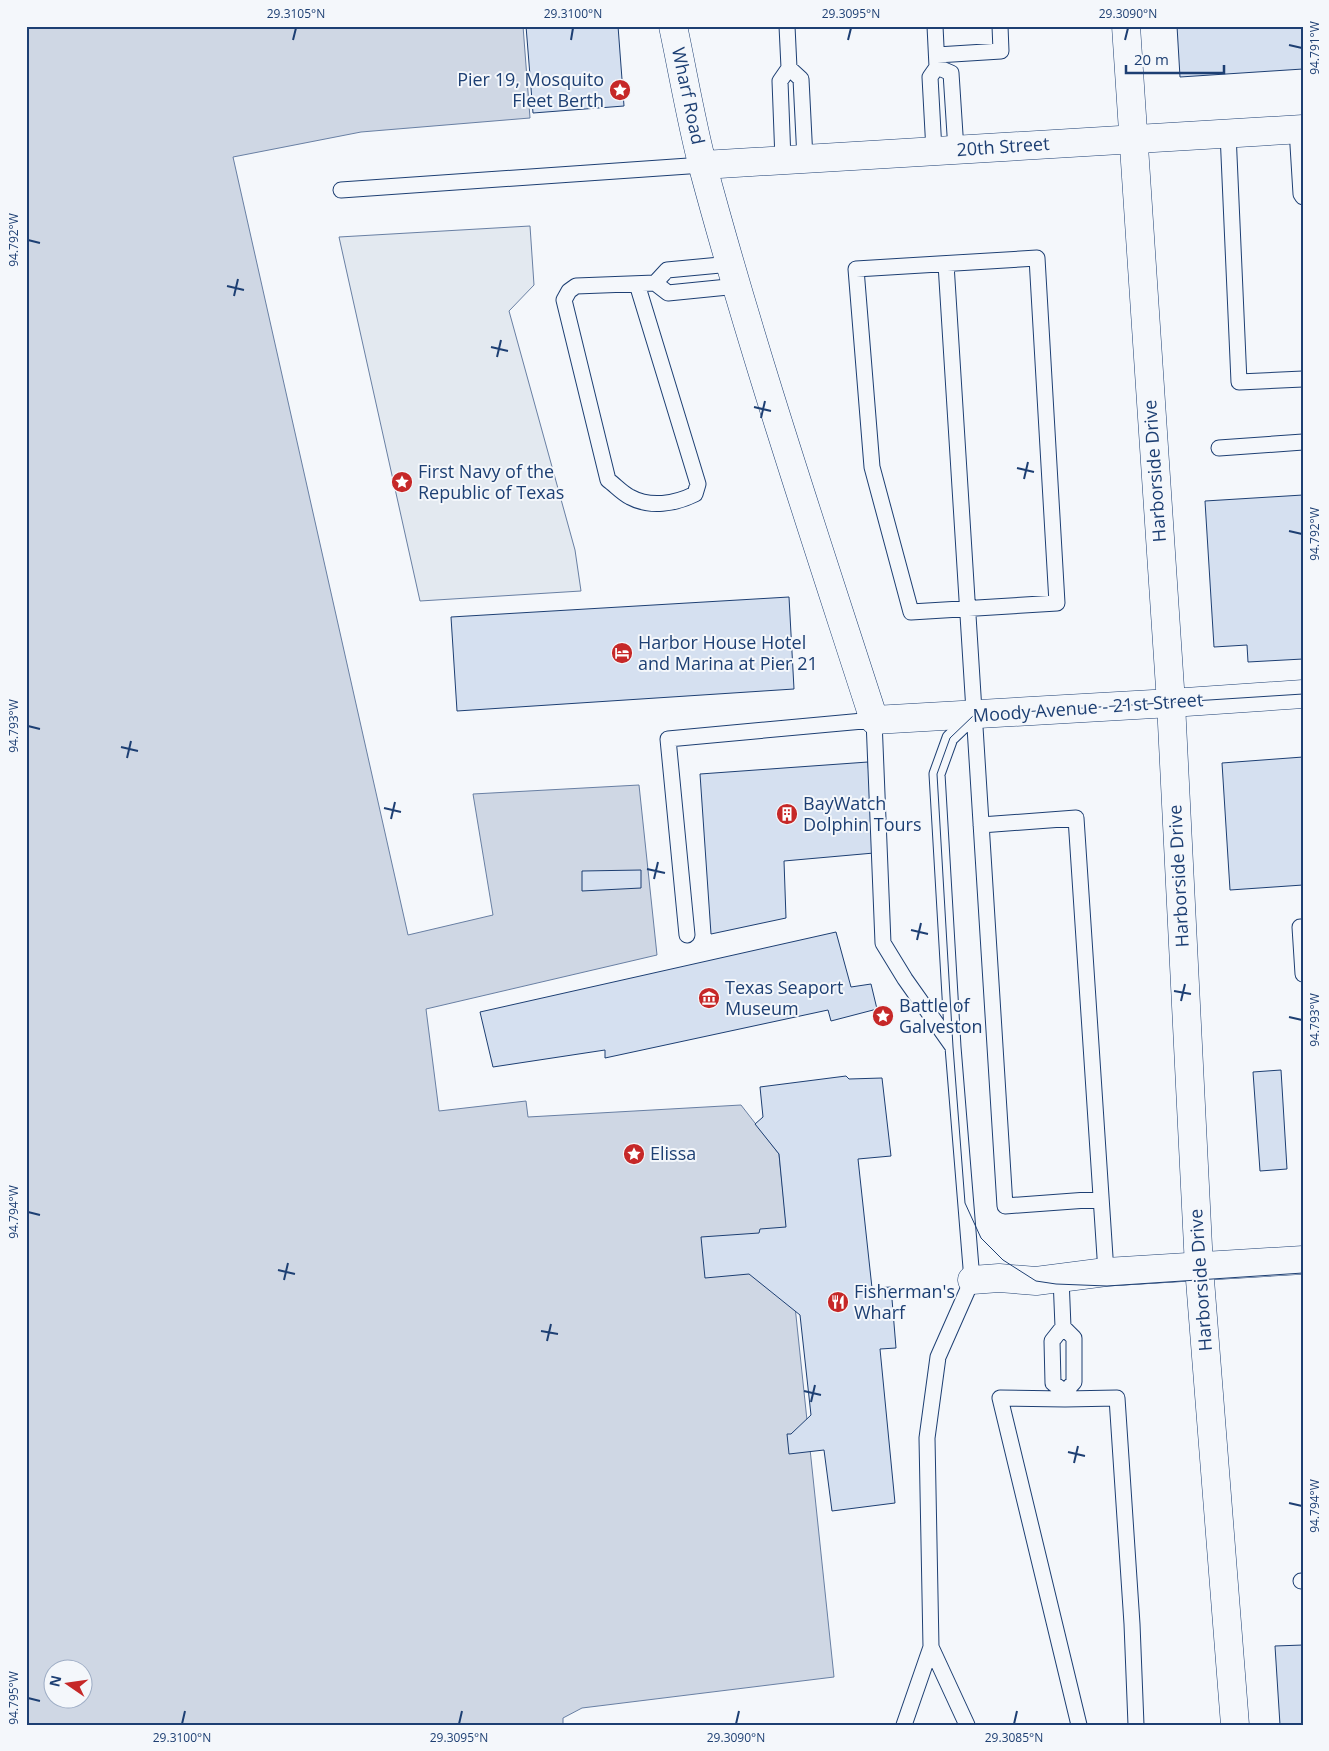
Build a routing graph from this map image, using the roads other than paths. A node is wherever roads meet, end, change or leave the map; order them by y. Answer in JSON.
{"nodes":[{"id":1,"x":673,"y":26,"type":"edge"},
{"id":2,"x":787,"y":26,"type":"edge"},
{"id":3,"x":935,"y":26,"type":"edge"},
{"id":4,"x":1000,"y":26,"type":"edge"},
{"id":5,"x":1126,"y":26,"type":"edge"},
{"id":6,"x":937,"y":61,"type":"junction"},
{"id":7,"x":789,"y":68,"type":"junction"},
{"id":8,"x":1300,"y":129,"type":"edge"},
{"id":9,"x":1228,"y":133,"type":"junction"},
{"id":10,"x":1133,"y":139,"type":"junction"},
{"id":11,"x":945,"y":150,"type":"junction"},
{"id":12,"x":794,"y":160,"type":"junction"},
{"id":13,"x":703,"y":165,"type":"junction"},
{"id":14,"x":341,"y":190,"type":"dead end"},
{"id":15,"x":1303,"y":197,"type":"edge"},
{"id":16,"x":946,"y":264,"type":"junction"},
{"id":17,"x":735,"y":275,"type":"junction"},
{"id":18,"x":655,"y":283,"type":"junction"},
{"id":19,"x":637,"y":284,"type":"junction"},
{"id":20,"x":1303,"y":379,"type":"edge"},
{"id":21,"x":1303,"y":442,"type":"edge"},
{"id":22,"x":1218,"y":448,"type":"dead end"},
{"id":23,"x":968,"y":609,"type":"junction"},
{"id":24,"x":1303,"y":694,"type":"edge"},
{"id":25,"x":1171,"y":703,"type":"junction"},
{"id":26,"x":974,"y":715,"type":"junction"},
{"id":27,"x":874,"y":720,"type":"junction"},
{"id":28,"x":981,"y":824,"type":"junction"},
{"id":29,"x":1303,"y":927,"type":"edge"},
{"id":30,"x":687,"y":935,"type":"dead end"},
{"id":31,"x":1303,"y":974,"type":"edge"},
{"id":32,"x":953,"y":1046,"type":"junction"},
{"id":33,"x":1101,"y":1199,"type":"junction"},
{"id":34,"x":1303,"y":1260,"type":"edge"},
{"id":35,"x":1199,"y":1267,"type":"junction"},
{"id":36,"x":1106,"y":1272,"type":"junction"},
{"id":37,"x":1061,"y":1278,"type":"junction"},
{"id":38,"x":972,"y":1280,"type":"junction"},
{"id":39,"x":1063,"y":1327,"type":"junction"},
{"id":40,"x":1065,"y":1396,"type":"junction"},
{"id":41,"x":931,"y":1646,"type":"junction"},
{"id":42,"x":904,"y":1725,"type":"edge"},
{"id":43,"x":968,"y":1725,"type":"edge"},
{"id":44,"x":1079,"y":1725,"type":"edge"},
{"id":45,"x":1136,"y":1725,"type":"edge"},
{"id":46,"x":1236,"y":1725,"type":"edge"}],
"edges":[{"from":1,"to":13,"type":"street","name":"Wharf Road"},
{"from":2,"to":7,"type":"lane"},
{"from":3,"to":6,"type":"lane"},
{"from":4,"to":6,"type":"lane"},
{"from":5,"to":10,"type":"street","name":"Harborside Drive"},
{"from":6,"to":11,"type":"lane"},
{"from":6,"to":11,"type":"lane"},
{"from":7,"to":12,"type":"lane"},
{"from":7,"to":12,"type":"lane"},
{"from":8,"to":9,"type":"street","name":"20th Street"},
{"from":8,"to":15,"type":"lane"},
{"from":9,"to":10,"type":"street","name":"20th Street"},
{"from":9,"to":20,"type":"lane"},
{"from":10,"to":11,"type":"street","name":"20th Street"},
{"from":10,"to":25,"type":"street","name":"Harborside Drive"},
{"from":11,"to":12,"type":"street","name":"20th Street"},
{"from":12,"to":13,"type":"street","name":"20th Street"},
{"from":13,"to":14,"type":"lane"},
{"from":13,"to":17,"type":"street","name":"Wharf Road"},
{"from":16,"to":23,"type":"lane"},
{"from":16,"to":23,"type":"lane"},
{"from":16,"to":23,"type":"lane"},
{"from":17,"to":18,"type":"lane"},
{"from":17,"to":18,"type":"lane"},
{"from":17,"to":27,"type":"street","name":"Wharf Road"},
{"from":18,"to":19,"type":"lane"},
{"from":19,"to":19,"type":"lane"},
{"from":21,"to":22,"type":"lane"},
{"from":23,"to":26,"type":"lane"},
{"from":24,"to":25,"type":"street","name":"Moody Avenue - 21st Street"},
{"from":25,"to":26,"type":"street","name":"Moody Avenue - 21st Street"},
{"from":25,"to":35,"type":"street","name":"Harborside Drive"},
{"from":26,"to":27,"type":"street","name":"Moody Avenue - 21st Street"},
{"from":26,"to":28,"type":"lane"},
{"from":26,"to":32,"type":"lane"},
{"from":27,"to":30,"type":"lane"},
{"from":27,"to":32,"type":"lane"},
{"from":28,"to":33,"type":"lane"},
{"from":28,"to":33,"type":"lane"},
{"from":29,"to":31,"type":"lane"},
{"from":32,"to":38,"type":"lane"},
{"from":33,"to":36,"type":"lane"},
{"from":34,"to":35,"type":"street"},
{"from":35,"to":36,"type":"street"},
{"from":35,"to":46,"type":"street","name":"Harborside Drive"},
{"from":36,"to":37,"type":"street"},
{"from":37,"to":38,"type":"street"},
{"from":37,"to":39,"type":"lane"},
{"from":38,"to":41,"type":"lane"},
{"from":39,"to":40,"type":"lane"},
{"from":39,"to":40,"type":"lane"},
{"from":40,"to":44,"type":"lane"},
{"from":40,"to":45,"type":"lane"},
{"from":41,"to":42,"type":"lane"},
{"from":41,"to":43,"type":"lane"}]}
